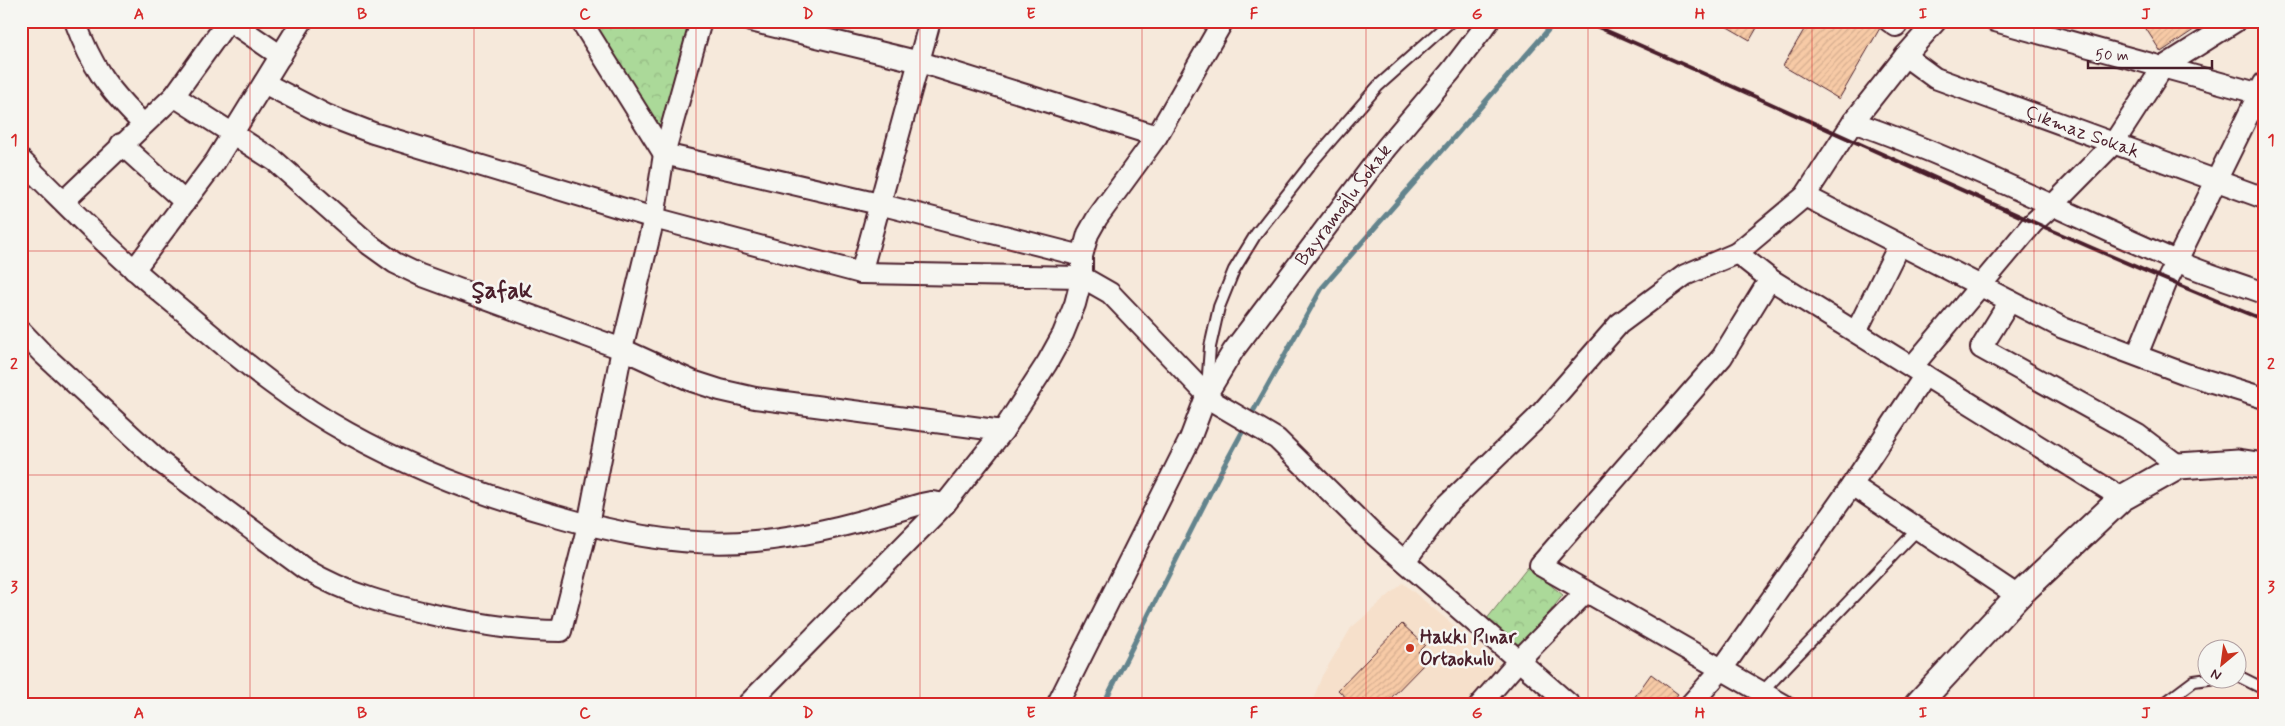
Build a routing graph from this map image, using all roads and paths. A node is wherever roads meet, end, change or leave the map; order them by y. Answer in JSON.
{"nodes":[{"id":1,"x":75,"y":21,"type":"edge"},
{"id":2,"x":229,"y":21,"type":"edge"},
{"id":3,"x":302,"y":21,"type":"edge"},
{"id":4,"x":581,"y":21,"type":"edge"},
{"id":5,"x":701,"y":21,"type":"edge"},
{"id":6,"x":751,"y":21,"type":"edge"},
{"id":7,"x":930,"y":21,"type":"edge"},
{"id":8,"x":1223,"y":21,"type":"edge"},
{"id":9,"x":1451,"y":21,"type":"edge"},
{"id":10,"x":1489,"y":21,"type":"edge"},
{"id":11,"x":1889,"y":21,"type":"edge"},
{"id":12,"x":1899,"y":21,"type":"edge"},
{"id":13,"x":1936,"y":21,"type":"edge"},
{"id":14,"x":1995,"y":21,"type":"edge"},
{"id":15,"x":2236,"y":21,"type":"edge"},
{"id":16,"x":281,"y":56,"type":"junction"},
{"id":17,"x":1905,"y":56,"type":"junction"},
{"id":18,"x":920,"y":62,"type":"junction"},
{"id":19,"x":2163,"y":67,"type":"junction"},
{"id":20,"x":264,"y":83,"type":"junction"},
{"id":21,"x":2262,"y":91,"type":"edge"},
{"id":22,"x":174,"y":96,"type":"junction"},
{"id":23,"x":1853,"y":122,"type":"junction"},
{"id":24,"x":143,"y":124,"type":"junction"},
{"id":25,"x":232,"y":134,"type":"junction"},
{"id":26,"x":1157,"y":136,"type":"junction"},
{"id":27,"x":121,"y":144,"type":"junction"},
{"id":28,"x":2112,"y":144,"type":"junction"},
{"id":29,"x":664,"y":154,"type":"junction"},
{"id":30,"x":21,"y":160,"type":"edge"},
{"id":31,"x":2214,"y":181,"type":"junction"},
{"id":32,"x":1805,"y":196,"type":"junction"},
{"id":33,"x":2264,"y":198,"type":"edge"},
{"id":34,"x":64,"y":201,"type":"junction"},
{"id":35,"x":186,"y":202,"type":"junction"},
{"id":36,"x":879,"y":204,"type":"junction"},
{"id":37,"x":2054,"y":204,"type":"junction"},
{"id":38,"x":654,"y":218,"type":"junction"},
{"id":39,"x":1899,"y":245,"type":"junction"},
{"id":40,"x":1737,"y":253,"type":"junction"},
{"id":41,"x":1082,"y":256,"type":"junction"},
{"id":42,"x":2176,"y":261,"type":"junction"},
{"id":43,"x":134,"y":270,"type":"junction"},
{"id":44,"x":862,"y":273,"type":"junction"},
{"id":45,"x":1082,"y":277,"type":"junction"},
{"id":46,"x":1770,"y":279,"type":"junction"},
{"id":47,"x":1979,"y":284,"type":"junction"},
{"id":48,"x":2264,"y":293,"type":"edge"},
{"id":49,"x":2010,"y":301,"type":"junction"},
{"id":50,"x":21,"y":331,"type":"edge"},
{"id":51,"x":1856,"y":332,"type":"junction"},
{"id":52,"x":622,"y":349,"type":"junction"},
{"id":53,"x":2137,"y":355,"type":"junction"},
{"id":54,"x":1918,"y":371,"type":"junction"},
{"id":55,"x":1210,"y":398,"type":"junction"},
{"id":56,"x":2264,"y":398,"type":"edge"},
{"id":57,"x":1003,"y":431,"type":"junction"},
{"id":58,"x":2179,"y":466,"type":"junction"},
{"id":59,"x":2264,"y":466,"type":"edge"},
{"id":60,"x":1852,"y":485,"type":"junction"},
{"id":61,"x":2122,"y":498,"type":"junction"},
{"id":62,"x":945,"y":504,"type":"junction"},
{"id":63,"x":588,"y":525,"type":"junction"},
{"id":64,"x":1918,"y":529,"type":"junction"},
{"id":65,"x":1405,"y":561,"type":"junction"},
{"id":66,"x":1586,"y":592,"type":"junction"},
{"id":67,"x":2018,"y":596,"type":"junction"},
{"id":68,"x":1519,"y":660,"type":"junction"},
{"id":69,"x":1722,"y":669,"type":"junction"},
{"id":70,"x":2198,"y":680,"type":"edge"},
{"id":71,"x":2248,"y":681,"type":"edge"},
{"id":72,"x":2264,"y":689,"type":"edge"},
{"id":73,"x":1762,"y":692,"type":"junction"},
{"id":74,"x":747,"y":705,"type":"edge"},
{"id":75,"x":1057,"y":705,"type":"edge"},
{"id":76,"x":1480,"y":705,"type":"edge"},
{"id":77,"x":1570,"y":705,"type":"edge"},
{"id":78,"x":1690,"y":705,"type":"edge"},
{"id":79,"x":1784,"y":705,"type":"edge"},
{"id":80,"x":1917,"y":705,"type":"edge"},
{"id":81,"x":2162,"y":705,"type":"edge"}],
"edges":[{"from":1,"to":24,"type":"street"},
{"from":2,"to":16,"type":"street"},
{"from":2,"to":22,"type":"street"},
{"from":3,"to":16,"type":"street"},
{"from":4,"to":29,"type":"street"},
{"from":5,"to":29,"type":"street"},
{"from":6,"to":18,"type":"street"},
{"from":7,"to":18,"type":"street"},
{"from":8,"to":26,"type":"street"},
{"from":9,"to":55,"type":"lane"},
{"from":10,"to":55,"type":"street","name":"Bayramoğlu Sokak"},
{"from":11,"to":12,"type":"street"},
{"from":13,"to":17,"type":"street"},
{"from":14,"to":19,"type":"street"},
{"from":15,"to":19,"type":"street"},
{"from":16,"to":20,"type":"street"},
{"from":17,"to":23,"type":"street"},
{"from":17,"to":28,"type":"street","name":"Çıkmaz Sokak"},
{"from":18,"to":26,"type":"street"},
{"from":18,"to":36,"type":"street"},
{"from":19,"to":21,"type":"street"},
{"from":19,"to":28,"type":"street"},
{"from":20,"to":25,"type":"street"},
{"from":20,"to":38,"type":"street"},
{"from":21,"to":31,"type":"street"},
{"from":22,"to":24,"type":"street"},
{"from":22,"to":25,"type":"street"},
{"from":23,"to":32,"type":"street"},
{"from":23,"to":37,"type":"street"},
{"from":24,"to":27,"type":"street"},
{"from":25,"to":35,"type":"street"},
{"from":25,"to":52,"type":"street"},
{"from":26,"to":41,"type":"street"},
{"from":27,"to":34,"type":"street"},
{"from":27,"to":35,"type":"street"},
{"from":28,"to":31,"type":"street","name":"Çıkmaz Sokak"},
{"from":28,"to":37,"type":"street"},
{"from":29,"to":36,"type":"street"},
{"from":29,"to":38,"type":"street"},
{"from":30,"to":34,"type":"street"},
{"from":31,"to":33,"type":"street","name":"Çıkmaz Sokak"},
{"from":31,"to":42,"type":"street"},
{"from":32,"to":39,"type":"street"},
{"from":32,"to":40,"type":"street"},
{"from":34,"to":43,"type":"street"},
{"from":35,"to":43,"type":"street"},
{"from":36,"to":41,"type":"street"},
{"from":36,"to":44,"type":"street"},
{"from":37,"to":42,"type":"street"},
{"from":37,"to":47,"type":"street"},
{"from":38,"to":44,"type":"street"},
{"from":38,"to":52,"type":"street"},
{"from":39,"to":47,"type":"street"},
{"from":39,"to":51,"type":"street"},
{"from":40,"to":46,"type":"street"},
{"from":40,"to":65,"type":"street"},
{"from":41,"to":45,"type":"street"},
{"from":42,"to":48,"type":"street"},
{"from":42,"to":53,"type":"street"},
{"from":43,"to":63,"type":"street"},
{"from":44,"to":45,"type":"street"},
{"from":45,"to":55,"type":"street"},
{"from":45,"to":57,"type":"street"},
{"from":46,"to":51,"type":"street"},
{"from":46,"to":66,"type":"street"},
{"from":47,"to":49,"type":"street"},
{"from":47,"to":54,"type":"street"},
{"from":49,"to":53,"type":"street"},
{"from":49,"to":58,"type":"street"},
{"from":50,"to":63,"type":"street"},
{"from":51,"to":54,"type":"street"},
{"from":52,"to":57,"type":"street"},
{"from":52,"to":63,"type":"street"},
{"from":53,"to":56,"type":"street"},
{"from":54,"to":60,"type":"street"},
{"from":54,"to":61,"type":"street"},
{"from":55,"to":65,"type":"street"},
{"from":55,"to":75,"type":"street","name":"Bayramoğlu Sokak"},
{"from":57,"to":62,"type":"street"},
{"from":58,"to":59,"type":"street"},
{"from":58,"to":61,"type":"street"},
{"from":60,"to":64,"type":"street"},
{"from":60,"to":69,"type":"street"},
{"from":61,"to":67,"type":"street"},
{"from":62,"to":63,"type":"street"},
{"from":62,"to":74,"type":"street"},
{"from":64,"to":67,"type":"street"},
{"from":64,"to":73,"type":"lane"},
{"from":65,"to":68,"type":"street"},
{"from":66,"to":68,"type":"street"},
{"from":66,"to":69,"type":"street"},
{"from":67,"to":80,"type":"street"},
{"from":68,"to":76,"type":"street"},
{"from":68,"to":77,"type":"street"},
{"from":69,"to":73,"type":"street"},
{"from":69,"to":78,"type":"street"},
{"from":70,"to":81,"type":"lane"},
{"from":71,"to":72,"type":"lane"},
{"from":73,"to":79,"type":"street"}]}
